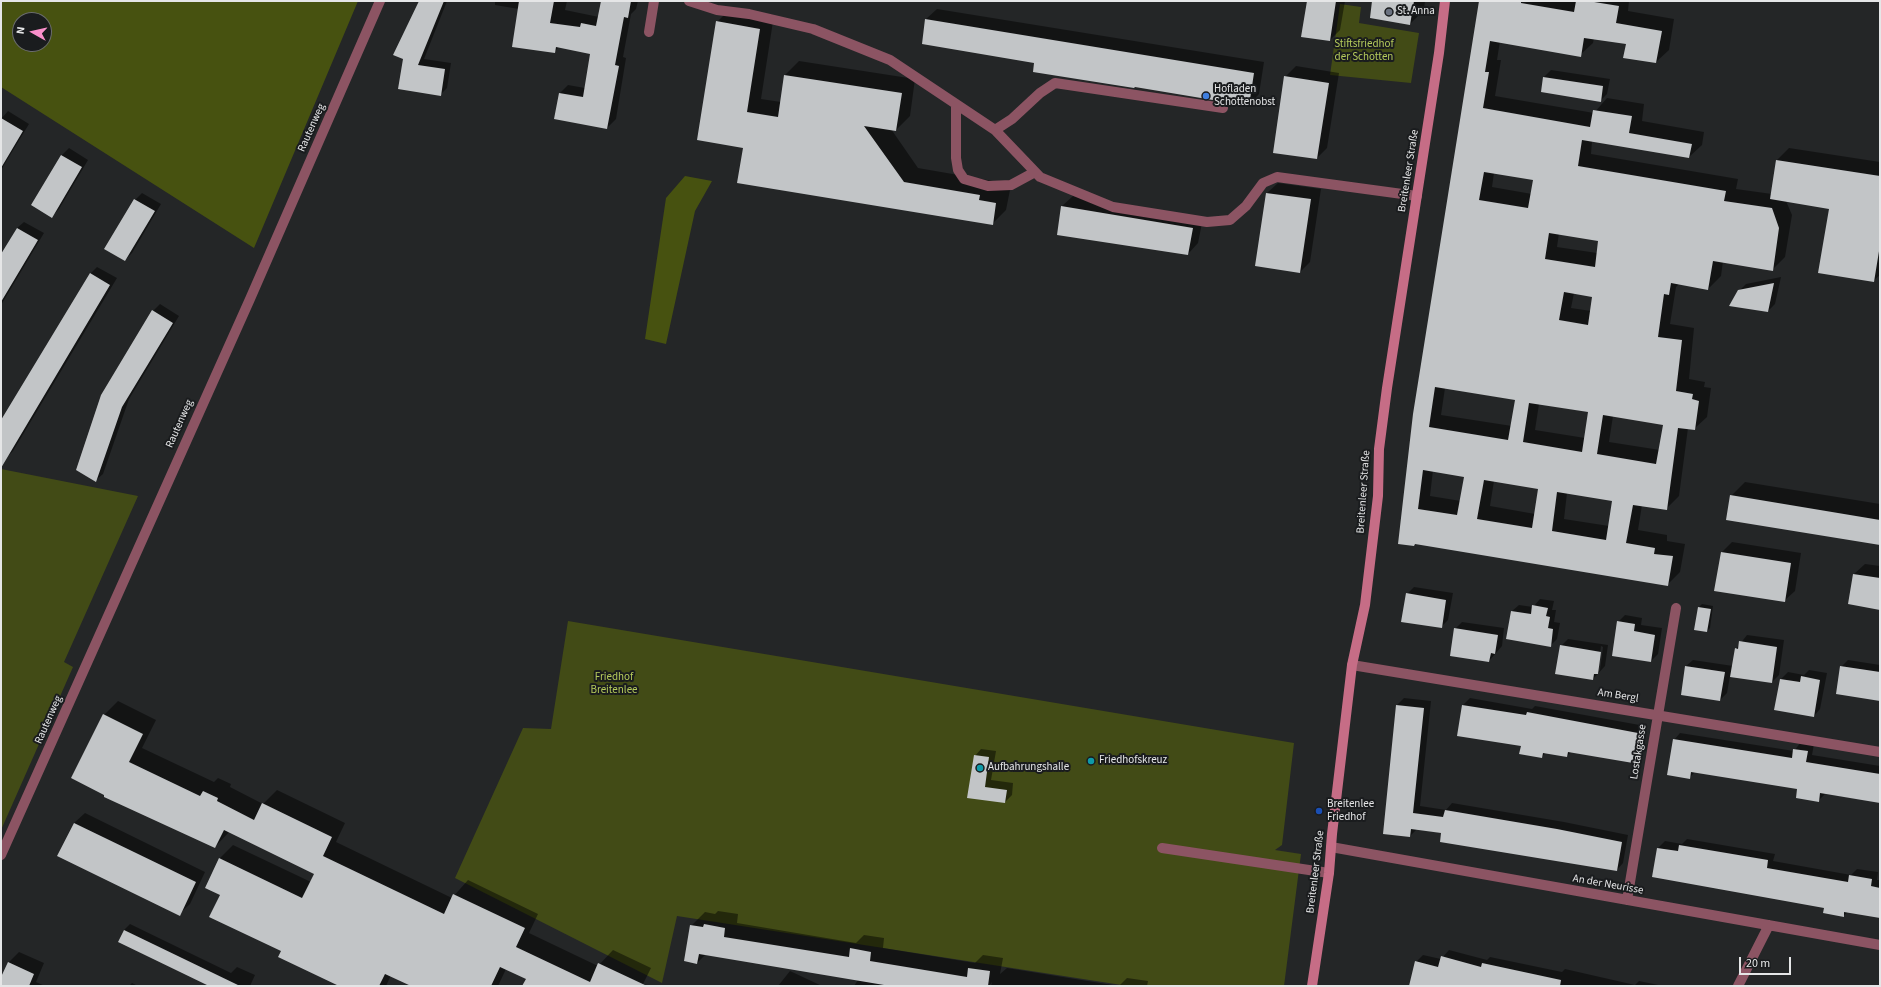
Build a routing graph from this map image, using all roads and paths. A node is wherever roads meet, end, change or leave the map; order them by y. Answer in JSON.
{"nodes":[{"id":1,"x":380,"y":1,"type":"edge"},
{"id":2,"x":654,"y":1,"type":"edge"},
{"id":3,"x":689,"y":1,"type":"edge"},
{"id":4,"x":1445,"y":1,"type":"edge"},
{"id":5,"x":649,"y":32,"type":"dead end"},
{"id":6,"x":956,"y":105,"type":"junction"},
{"id":7,"x":1223,"y":108,"type":"dead end"},
{"id":8,"x":995,"y":130,"type":"junction"},
{"id":9,"x":1035,"y":172,"type":"junction"},
{"id":10,"x":1417,"y":196,"type":"junction"},
{"id":11,"x":1676,"y":608,"type":"dead end"},
{"id":12,"x":1352,"y":665,"type":"junction"},
{"id":13,"x":1657,"y":714,"type":"junction"},
{"id":14,"x":1880,"y":752,"type":"edge"},
{"id":15,"x":1331,"y":847,"type":"junction"},
{"id":16,"x":1162,"y":848,"type":"dead end"},
{"id":17,"x":1,"y":855,"type":"edge"},
{"id":18,"x":1329,"y":873,"type":"junction"},
{"id":19,"x":1627,"y":900,"type":"junction"},
{"id":20,"x":1769,"y":925,"type":"junction"},
{"id":21,"x":1880,"y":945,"type":"edge"},
{"id":22,"x":1312,"y":986,"type":"edge"},
{"id":23,"x":1738,"y":986,"type":"edge"}],
"edges":[{"from":1,"to":17,"type":"street","name":"Rautenweg"},
{"from":2,"to":5,"type":"street"},
{"from":3,"to":6,"type":"street"},
{"from":4,"to":10,"type":"main road","name":"Breitenleer Straße"},
{"from":6,"to":8,"type":"street"},
{"from":6,"to":9,"type":"street"},
{"from":7,"to":8,"type":"street"},
{"from":8,"to":9,"type":"street"},
{"from":9,"to":10,"type":"street"},
{"from":10,"to":12,"type":"main road","name":"Breitenleer Straße"},
{"from":11,"to":13,"type":"street","name":"Lostakgasse"},
{"from":12,"to":13,"type":"street","name":"Am Bergl"},
{"from":12,"to":15,"type":"main road","name":"Breitenleer Straße"},
{"from":13,"to":14,"type":"street","name":"Am Bergl"},
{"from":13,"to":19,"type":"street","name":"Lostakgasse"},
{"from":15,"to":18,"type":"main road","name":"Breitenleer Straße"},
{"from":15,"to":19,"type":"street","name":"An der Neurisse"},
{"from":16,"to":18,"type":"street"},
{"from":18,"to":22,"type":"main road","name":"Breitenleer Straße"},
{"from":19,"to":20,"type":"street","name":"An der Neurisse"},
{"from":20,"to":21,"type":"street","name":"An der Neurisse"},
{"from":20,"to":23,"type":"street"}]}
